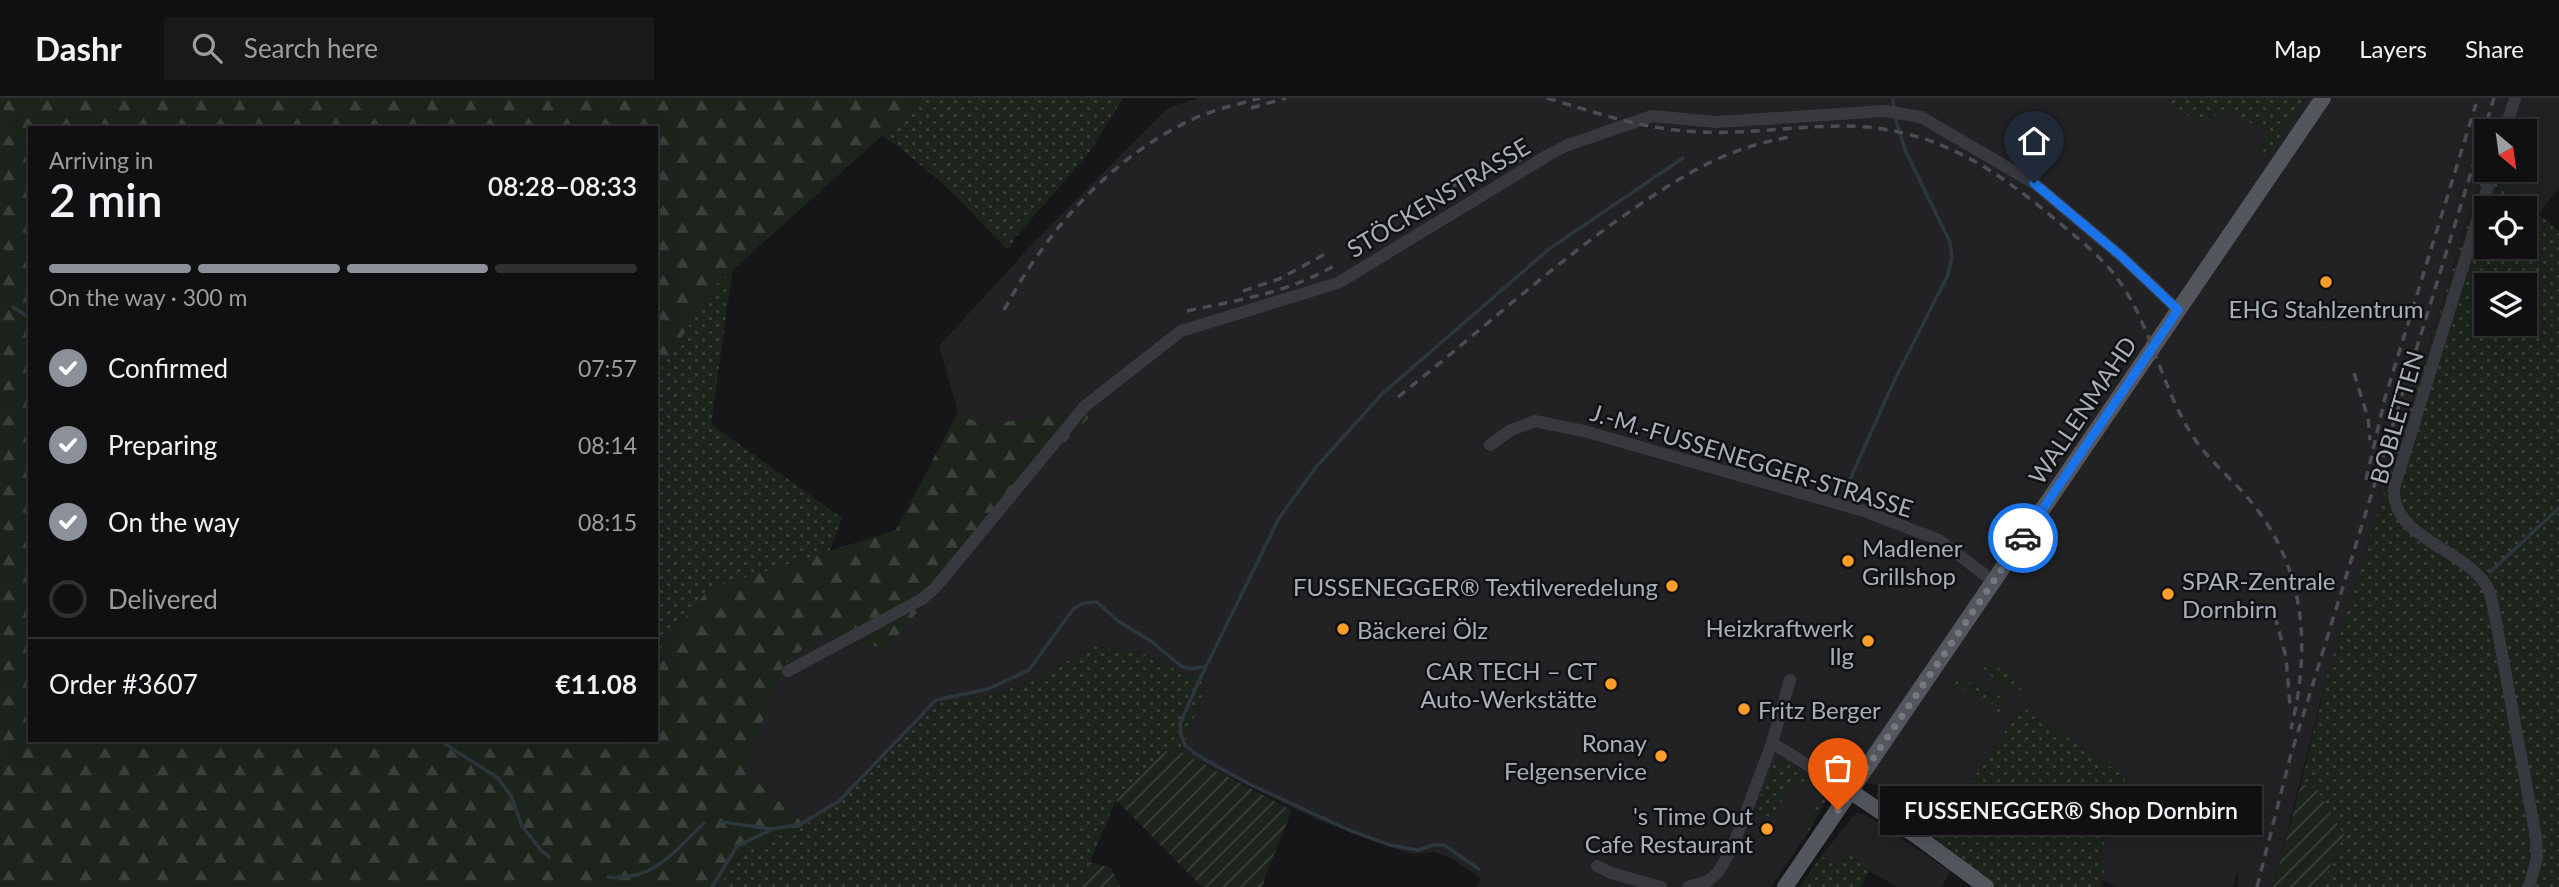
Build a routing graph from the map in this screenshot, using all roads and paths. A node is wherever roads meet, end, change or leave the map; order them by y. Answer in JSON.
{"nodes":[{"id":1,"x":2323,"y":98,"type":"edge"},
{"id":2,"x":2515,"y":98,"type":"edge"},
{"id":3,"x":2509,"y":119,"type":"edge"},
{"id":4,"x":2489,"y":182,"type":"edge"},
{"id":5,"x":2178,"y":310,"type":"junction"},
{"id":6,"x":1490,"y":445,"type":"dead end"},
{"id":7,"x":1993,"y":581,"type":"junction"},
{"id":8,"x":788,"y":671,"type":"dead end"},
{"id":9,"x":1790,"y":680,"type":"dead end"},
{"id":10,"x":1772,"y":743,"type":"junction"},
{"id":11,"x":1850,"y":791,"type":"junction"},
{"id":12,"x":1597,"y":866,"type":"dead end"},
{"id":13,"x":1661,"y":887,"type":"edge"},
{"id":14,"x":1688,"y":887,"type":"edge"},
{"id":15,"x":1785,"y":887,"type":"edge"},
{"id":16,"x":1986,"y":887,"type":"edge"},
{"id":17,"x":2529,"y":887,"type":"edge"}],
"edges":[{"from":1,"to":5,"type":"main road","name":"WALLENMAHD"},
{"from":2,"to":3,"type":"street"},
{"from":4,"to":17,"type":"street","name":"BOBLETTEN"},
{"from":5,"to":7,"type":"main road","name":"WALLENMAHD"},
{"from":5,"to":8,"type":"street","name":"STÖCKENSTRASSE"},
{"from":6,"to":7,"type":"street","name":"J.-M.-FUSSENEGGER-STRASSE"},
{"from":7,"to":11,"type":"main road","name":"WALLENMAHD"},
{"from":9,"to":10,"type":"street"},
{"from":10,"to":11,"type":"street"},
{"from":10,"to":14,"type":"street"},
{"from":11,"to":15,"type":"main road","name":"WALLENMAHD"},
{"from":11,"to":16,"type":"main road"},
{"from":12,"to":13,"type":"street"}]}
